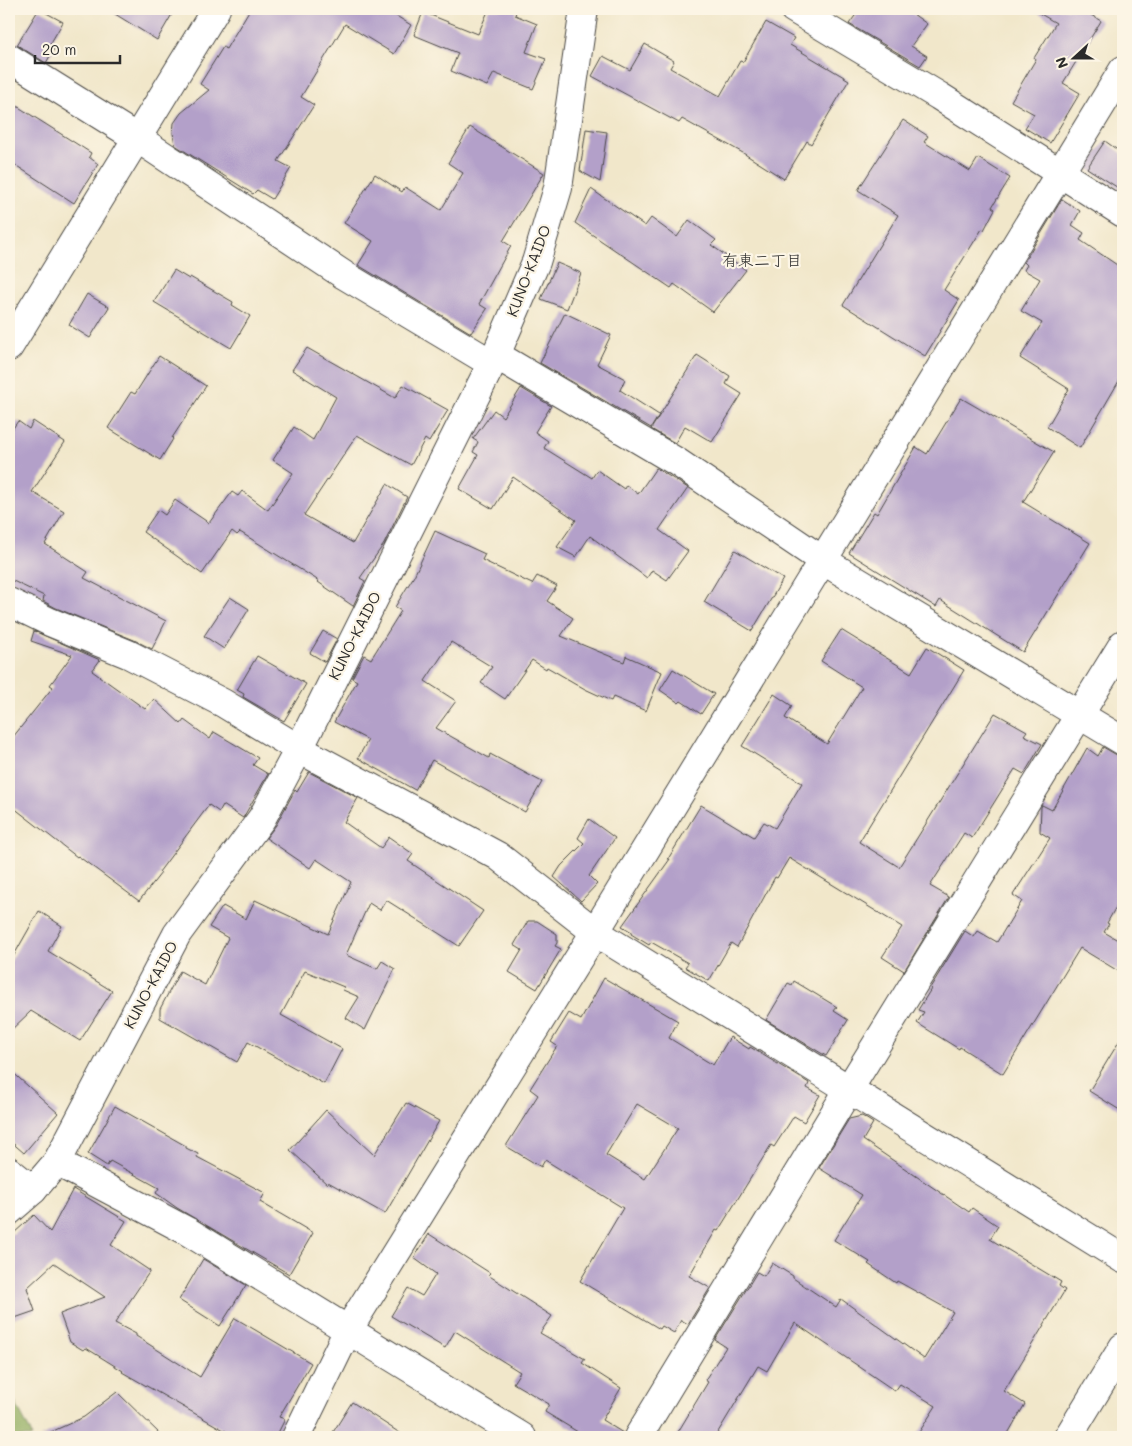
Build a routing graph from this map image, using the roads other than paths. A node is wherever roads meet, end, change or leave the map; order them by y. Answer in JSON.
{"nodes":[{"id":1,"x":216,"y":9,"type":"edge"},
{"id":2,"x":584,"y":9,"type":"edge"},
{"id":3,"x":794,"y":9,"type":"edge"},
{"id":4,"x":9,"y":58,"type":"edge"},
{"id":5,"x":1123,"y":70,"type":"edge"},
{"id":6,"x":137,"y":138,"type":"junction"},
{"id":7,"x":1060,"y":174,"type":"junction"},
{"id":8,"x":1123,"y":213,"type":"edge"},
{"id":9,"x":9,"y":346,"type":"edge"},
{"id":10,"x":494,"y":359,"type":"junction"},
{"id":11,"x":822,"y":560,"type":"junction"},
{"id":12,"x":9,"y":602,"type":"edge"},
{"id":13,"x":1123,"y":644,"type":"edge"},
{"id":14,"x":1079,"y":715,"type":"junction"},
{"id":15,"x":1123,"y":742,"type":"edge"},
{"id":16,"x":299,"y":749,"type":"junction"},
{"id":17,"x":595,"y":932,"type":"junction"},
{"id":18,"x":848,"y":1089,"type":"junction"},
{"id":19,"x":57,"y":1162,"type":"junction"},
{"id":20,"x":9,"y":1171,"type":"edge"},
{"id":21,"x":33,"y":1190,"type":"junction"},
{"id":22,"x":9,"y":1211,"type":"edge"},
{"id":23,"x":1123,"y":1259,"type":"edge"},
{"id":24,"x":348,"y":1330,"type":"junction"},
{"id":25,"x":1123,"y":1347,"type":"edge"},
{"id":26,"x":296,"y":1437,"type":"edge"},
{"id":27,"x":522,"y":1437,"type":"edge"},
{"id":28,"x":638,"y":1437,"type":"edge"},
{"id":29,"x":1068,"y":1437,"type":"edge"}],
"edges":[{"from":1,"to":6,"type":"street"},
{"from":2,"to":10,"type":"street","name":"KUNO-KAIDO"},
{"from":3,"to":7,"type":"street"},
{"from":4,"to":6,"type":"street"},
{"from":5,"to":7,"type":"street"},
{"from":6,"to":9,"type":"street"},
{"from":6,"to":10,"type":"street"},
{"from":7,"to":8,"type":"street"},
{"from":7,"to":11,"type":"street"},
{"from":10,"to":11,"type":"street"},
{"from":10,"to":16,"type":"street","name":"KUNO-KAIDO"},
{"from":11,"to":14,"type":"street"},
{"from":11,"to":17,"type":"street"},
{"from":12,"to":16,"type":"street"},
{"from":13,"to":14,"type":"street"},
{"from":14,"to":15,"type":"street"},
{"from":14,"to":18,"type":"street"},
{"from":16,"to":17,"type":"street"},
{"from":16,"to":19,"type":"street","name":"KUNO-KAIDO"},
{"from":17,"to":18,"type":"street"},
{"from":17,"to":24,"type":"street"},
{"from":18,"to":23,"type":"street"},
{"from":18,"to":28,"type":"street"},
{"from":19,"to":21,"type":"street","name":"KUNO-KAIDO"},
{"from":19,"to":24,"type":"street"},
{"from":20,"to":21,"type":"street"},
{"from":21,"to":22,"type":"street","name":"KUNO-KAIDO"},
{"from":24,"to":26,"type":"street"},
{"from":24,"to":27,"type":"street"},
{"from":25,"to":29,"type":"street"}]}
